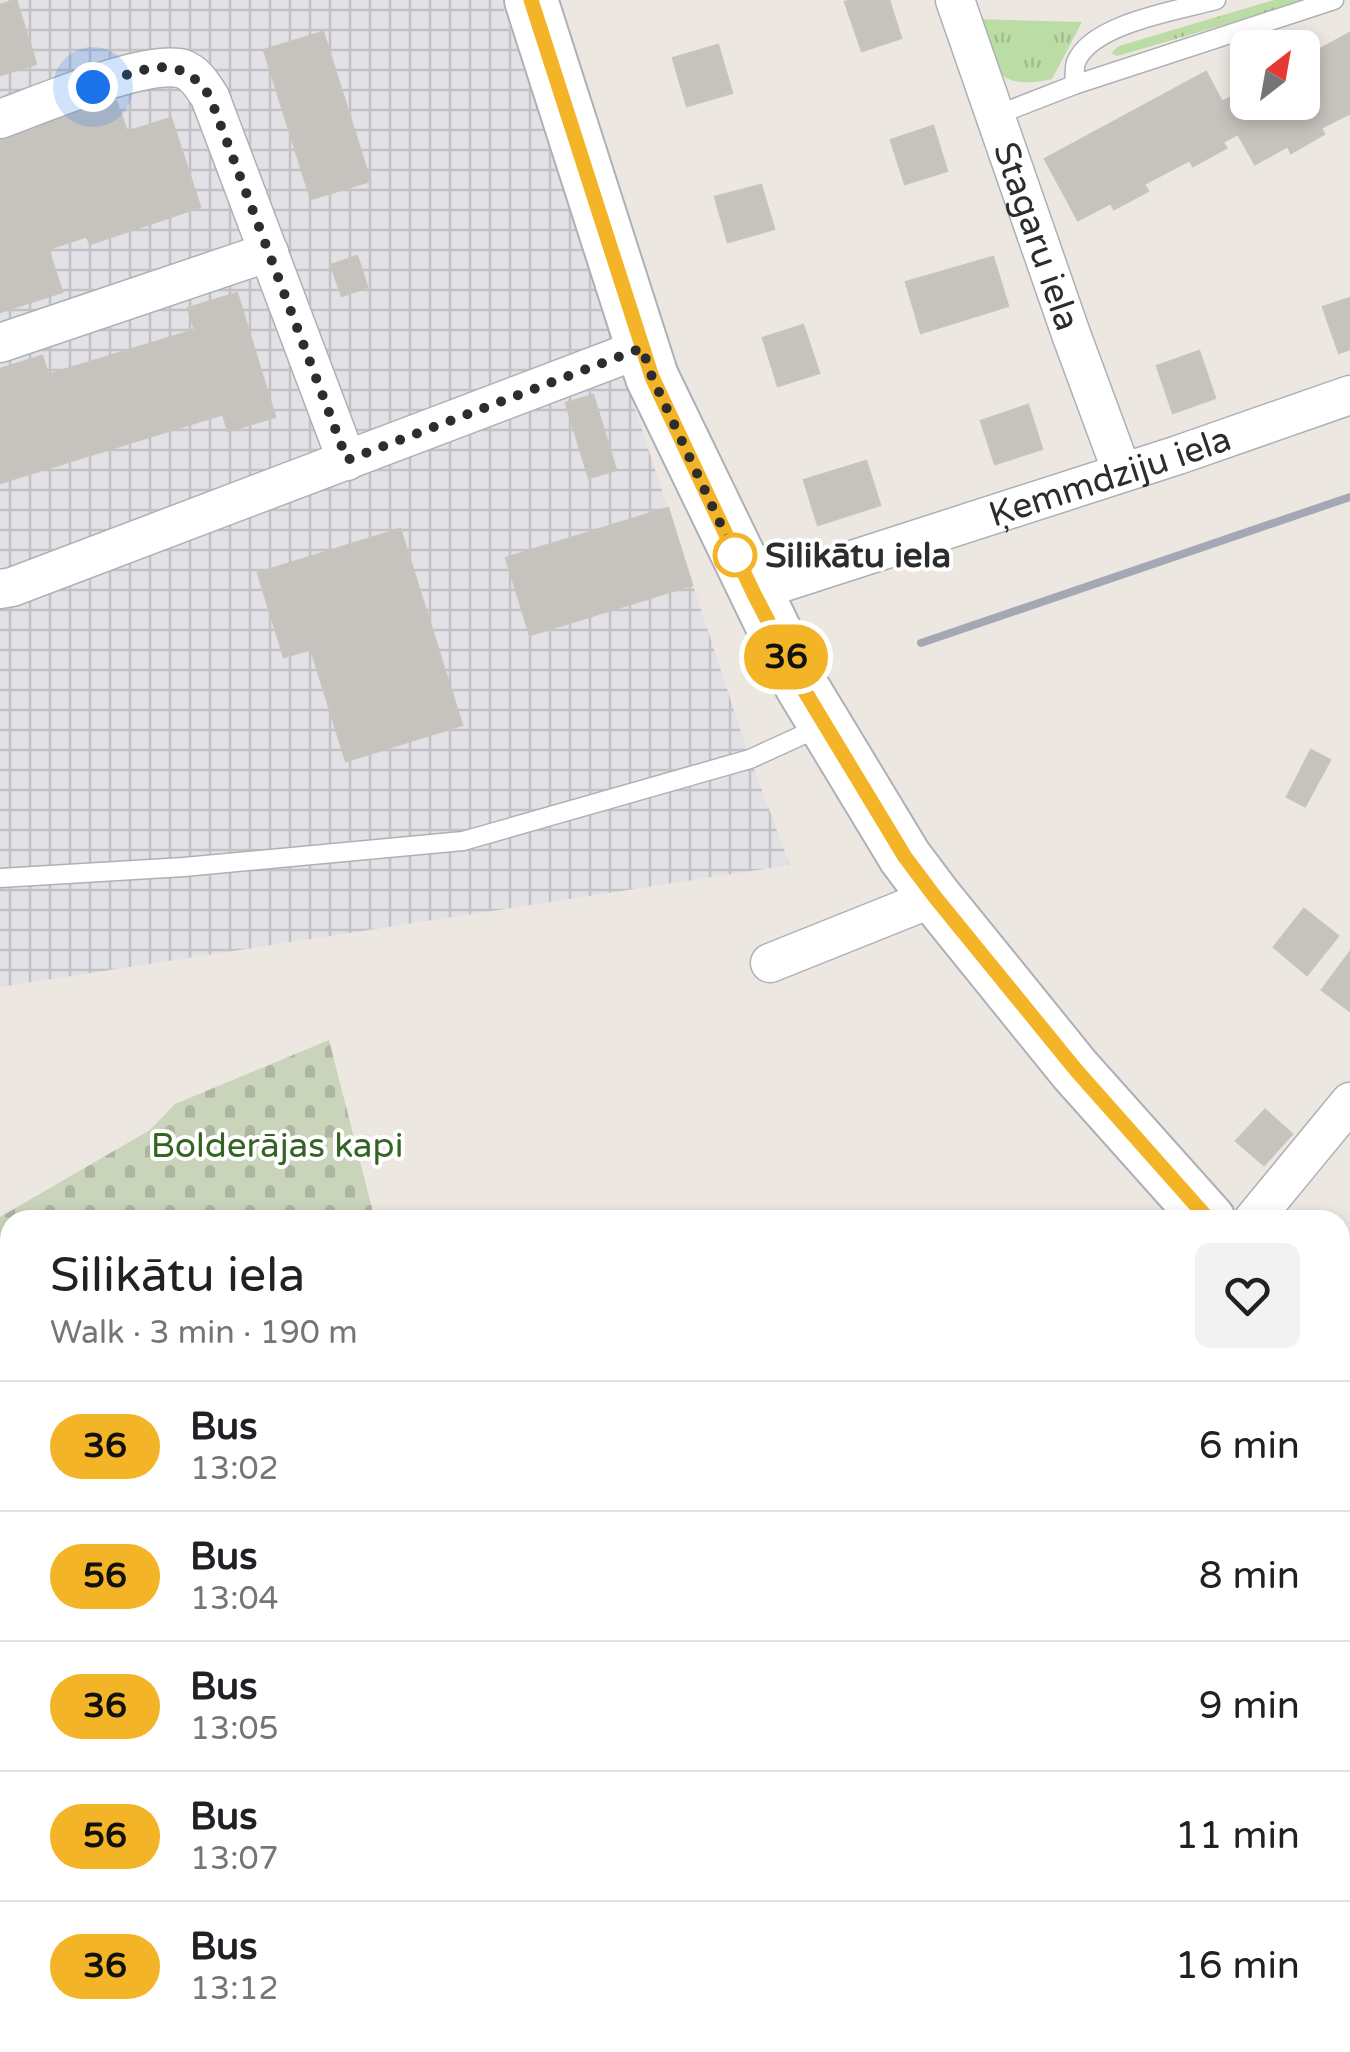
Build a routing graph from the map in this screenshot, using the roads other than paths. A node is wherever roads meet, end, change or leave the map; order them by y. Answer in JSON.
{"nodes":[{"id":1,"x":531,"y":0,"type":"edge"},
{"id":2,"x":955,"y":0,"type":"edge"},
{"id":3,"x":1216,"y":0,"type":"edge"},
{"id":4,"x":1334,"y":0,"type":"edge"},
{"id":5,"x":1074,"y":85,"type":"junction"},
{"id":6,"x":997,"y":114,"type":"junction"},
{"id":7,"x":0,"y":118,"type":"edge"},
{"id":8,"x":268,"y":252,"type":"junction"},
{"id":9,"x":0,"y":343,"type":"edge"},
{"id":10,"x":642,"y":348,"type":"junction"},
{"id":11,"x":1350,"y":395,"type":"edge"},
{"id":12,"x":347,"y":460,"type":"junction"},
{"id":13,"x":1122,"y":472,"type":"junction"},
{"id":14,"x":0,"y":589,"type":"edge"},
{"id":15,"x":753,"y":592,"type":"junction"},
{"id":16,"x":825,"y":725,"type":"junction"},
{"id":17,"x":0,"y":878,"type":"edge"},
{"id":18,"x":935,"y":897,"type":"junction"},
{"id":19,"x":770,"y":963,"type":"dead end"},
{"id":20,"x":1350,"y":1102,"type":"edge"},
{"id":21,"x":1200,"y":1210,"type":"edge"},
{"id":22,"x":1261,"y":1210,"type":"edge"}],
"edges":[{"from":1,"to":10,"type":"main road"},
{"from":2,"to":6,"type":"street","name":"Stagaru iela"},
{"from":3,"to":5,"type":"lane"},
{"from":4,"to":5,"type":"lane"},
{"from":5,"to":6,"type":"lane"},
{"from":6,"to":13,"type":"street","name":"Stagaru iela"},
{"from":7,"to":8,"type":"street"},
{"from":8,"to":9,"type":"street"},
{"from":8,"to":12,"type":"street"},
{"from":10,"to":12,"type":"street"},
{"from":10,"to":15,"type":"main road"},
{"from":11,"to":13,"type":"street","name":"Ķemmdziju iela"},
{"from":12,"to":14,"type":"street"},
{"from":13,"to":15,"type":"street","name":"Ķemmdziju iela"},
{"from":15,"to":16,"type":"main road"},
{"from":16,"to":17,"type":"lane"},
{"from":16,"to":18,"type":"main road"},
{"from":18,"to":19,"type":"street"},
{"from":18,"to":21,"type":"main road"},
{"from":20,"to":22,"type":"street"}]}
